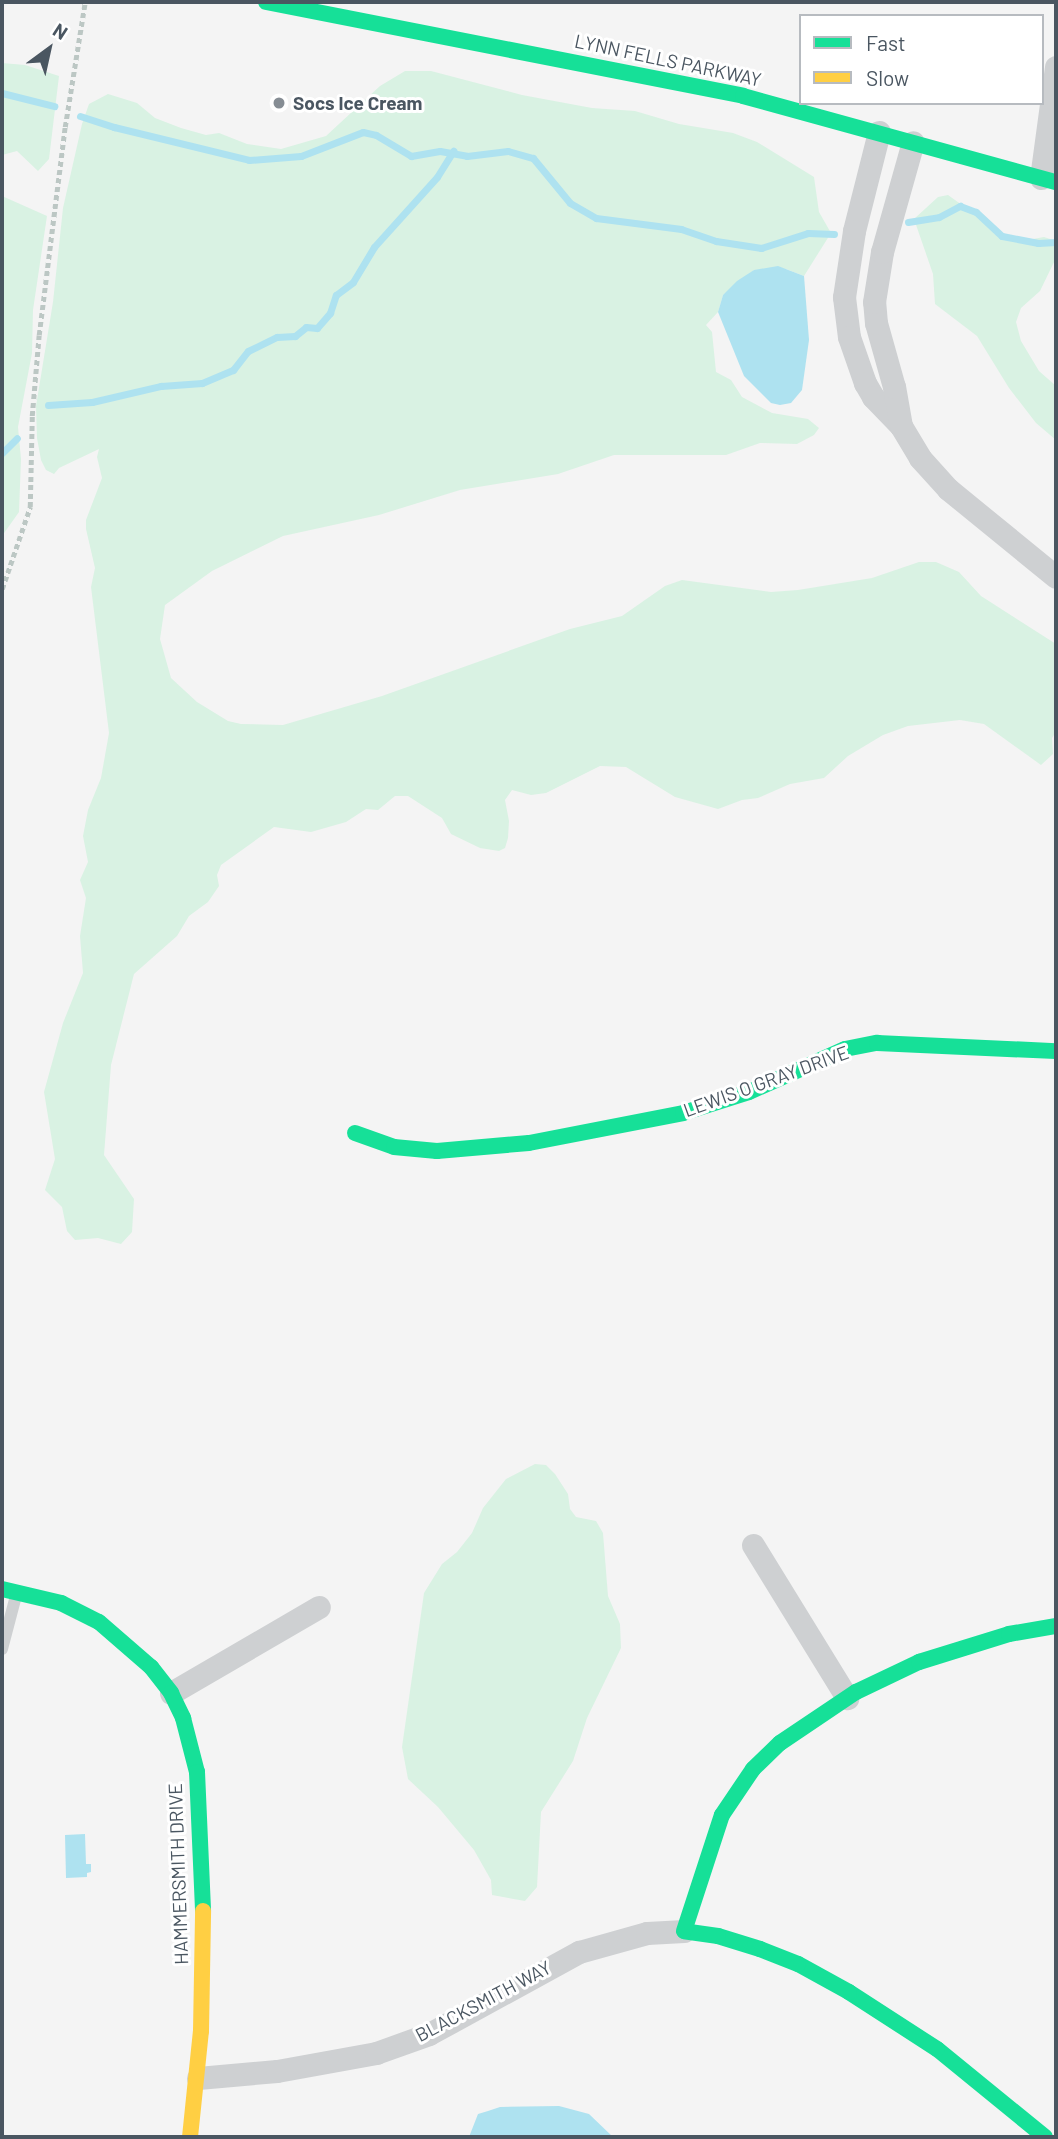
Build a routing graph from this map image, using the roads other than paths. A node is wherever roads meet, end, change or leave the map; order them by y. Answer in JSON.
{"nodes":[{"id":1,"x":266,"y":2,"type":"edge"},
{"id":2,"x":1056,"y":67,"type":"edge"},
{"id":3,"x":879,"y":132,"type":"junction"},
{"id":4,"x":914,"y":142,"type":"junction"},
{"id":5,"x":1049,"y":180,"type":"edge"},
{"id":6,"x":901,"y":426,"type":"junction"},
{"id":7,"x":1056,"y":577,"type":"edge"},
{"id":8,"x":1056,"y":1051,"type":"edge"},
{"id":9,"x":355,"y":1133,"type":"dead end"},
{"id":10,"x":754,"y":1545,"type":"dead end"},
{"id":11,"x":10,"y":1590,"type":"edge"},
{"id":12,"x":318,"y":1607,"type":"dead end"},
{"id":13,"x":1056,"y":1626,"type":"edge"},
{"id":14,"x":2,"y":1649,"type":"edge"},
{"id":15,"x":171,"y":1693,"type":"junction"},
{"id":16,"x":847,"y":1698,"type":"junction"},
{"id":17,"x":684,"y":1931,"type":"junction"},
{"id":18,"x":198,"y":2078,"type":"junction"},
{"id":19,"x":190,"y":2137,"type":"edge"},
{"id":20,"x":1045,"y":2137,"type":"edge"}],
"edges":[{"from":1,"to":3,"type":"street","name":"LYNN FELLS PARKWAY"},
{"from":2,"to":5,"type":"street"},
{"from":3,"to":4,"type":"street","name":"LYNN FELLS PARKWAY"},
{"from":3,"to":6,"type":"street"},
{"from":4,"to":5,"type":"street","name":"LYNN FELLS PARKWAY"},
{"from":4,"to":6,"type":"street"},
{"from":6,"to":7,"type":"street"},
{"from":8,"to":9,"type":"street","name":"LEWIS O GRAY DRIVE"},
{"from":10,"to":16,"type":"street"},
{"from":11,"to":14,"type":"lane"},
{"from":11,"to":15,"type":"street","name":"HAMMERSMITH DRIVE"},
{"from":12,"to":15,"type":"street"},
{"from":13,"to":16,"type":"street"},
{"from":15,"to":18,"type":"street","name":"HAMMERSMITH DRIVE"},
{"from":16,"to":17,"type":"street"},
{"from":17,"to":18,"type":"street","name":"BLACKSMITH WAY"},
{"from":17,"to":20,"type":"street","name":"BLACKSMITH WAY"},
{"from":18,"to":19,"type":"street","name":"HAMMERSMITH DRIVE"}]}
